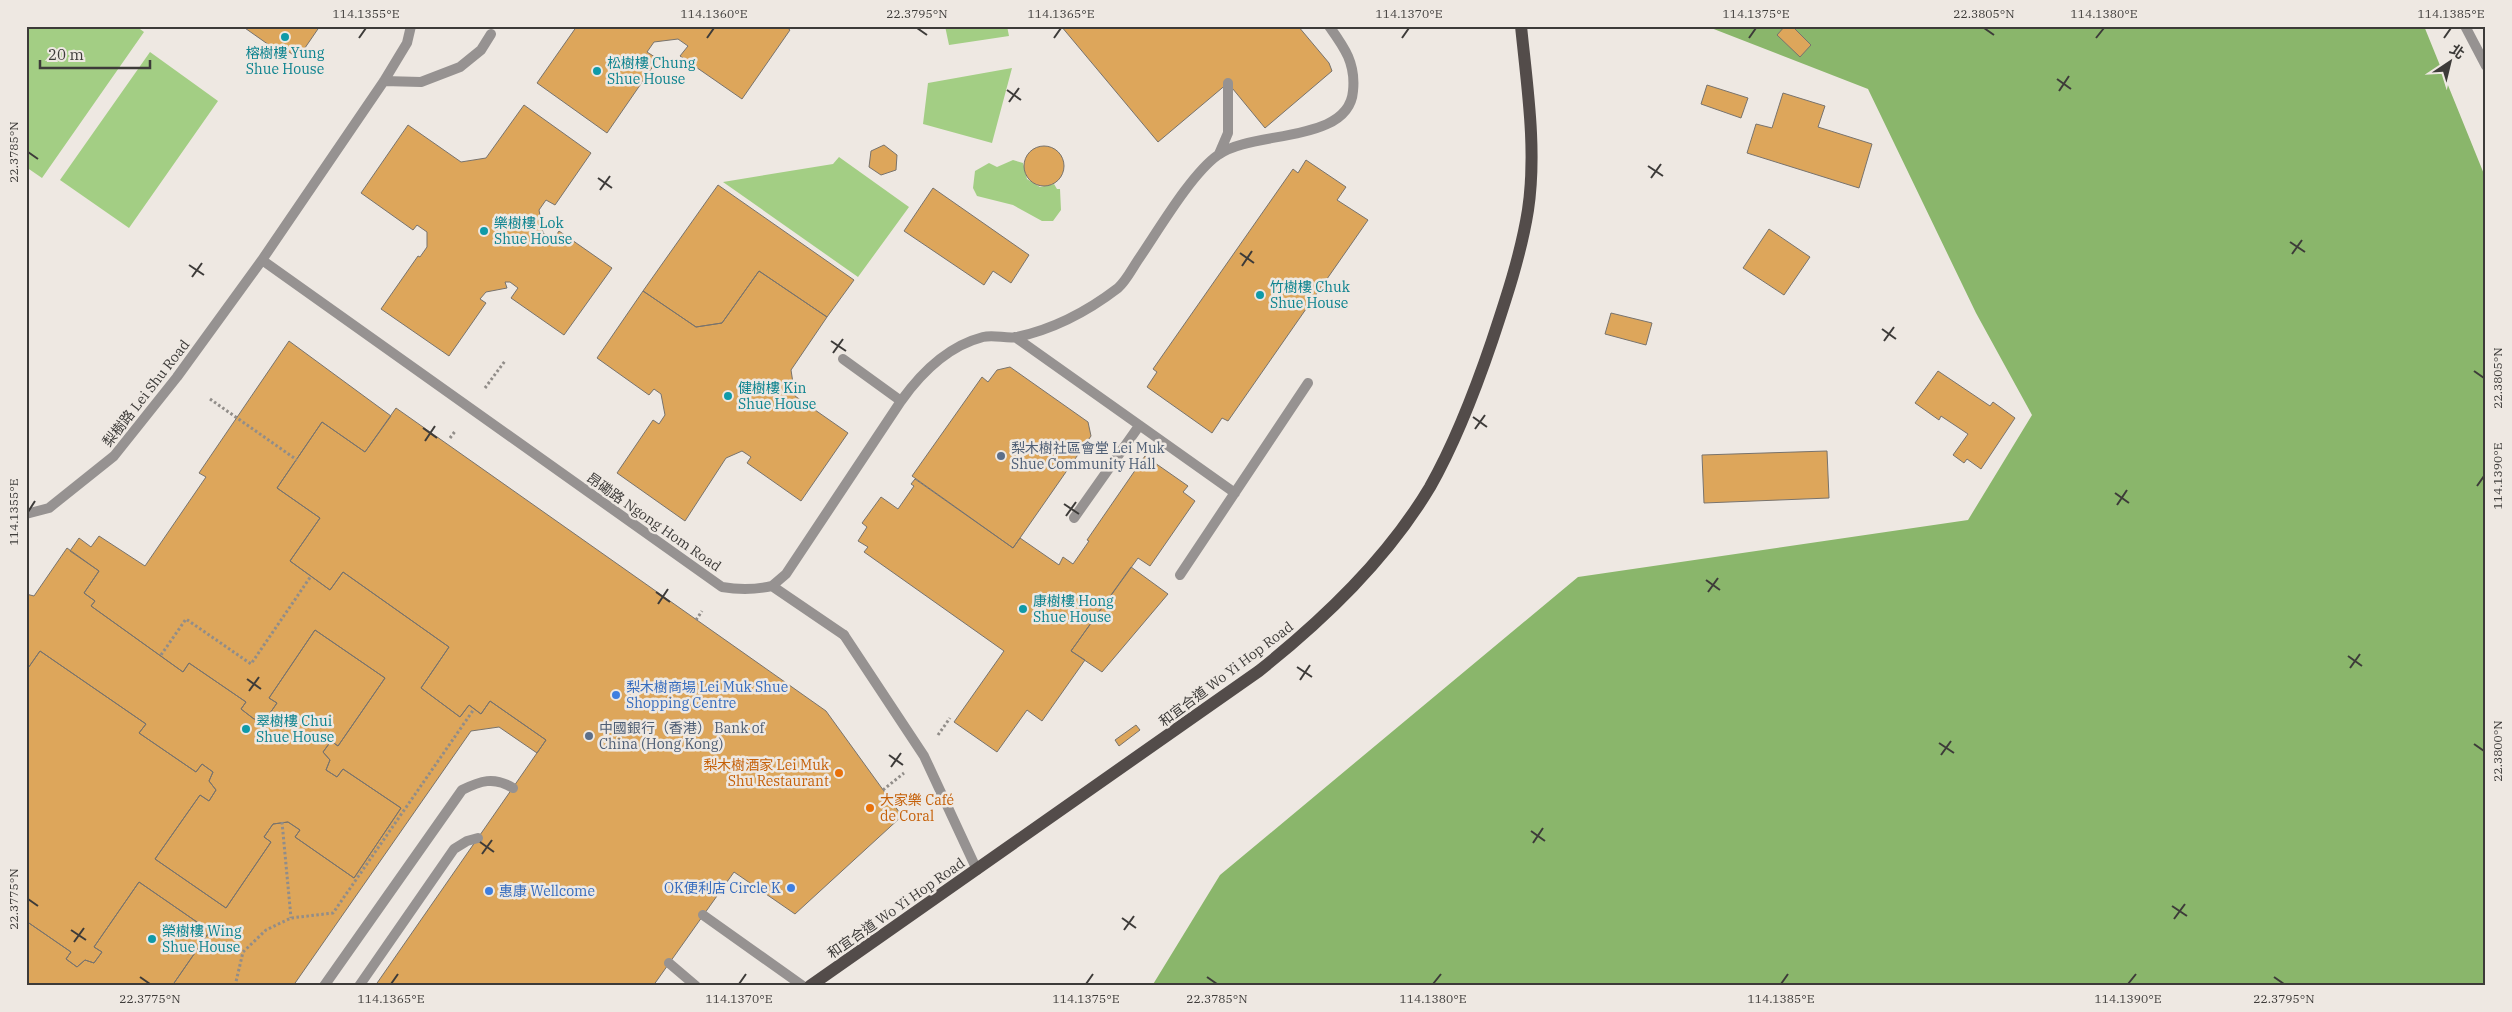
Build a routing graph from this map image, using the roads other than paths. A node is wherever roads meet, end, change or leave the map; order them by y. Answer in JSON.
{"nodes":[{"id":1,"x":411,"y":26,"type":"edge"},
{"id":2,"x":1328,"y":26,"type":"edge"},
{"id":3,"x":1521,"y":26,"type":"edge"},
{"id":4,"x":2465,"y":26,"type":"edge"},
{"id":5,"x":492,"y":34,"type":"dead end"},
{"id":6,"x":2486,"y":66,"type":"edge"},
{"id":7,"x":384,"y":81,"type":"junction"},
{"id":8,"x":1228,"y":83,"type":"dead end"},
{"id":9,"x":1219,"y":154,"type":"junction"},
{"id":10,"x":262,"y":260,"type":"junction"},
{"id":11,"x":1015,"y":337,"type":"junction"},
{"id":12,"x":843,"y":360,"type":"dead end"},
{"id":13,"x":1308,"y":383,"type":"dead end"},
{"id":14,"x":901,"y":401,"type":"junction"},
{"id":15,"x":1139,"y":426,"type":"junction"},
{"id":16,"x":1234,"y":493,"type":"junction"},
{"id":17,"x":26,"y":514,"type":"edge"},
{"id":18,"x":1074,"y":518,"type":"dead end"},
{"id":19,"x":1180,"y":575,"type":"dead end"},
{"id":20,"x":772,"y":586,"type":"junction"},
{"id":21,"x":513,"y":788,"type":"dead end"},
{"id":22,"x":478,"y":838,"type":"dead end"},
{"id":23,"x":976,"y":870,"type":"junction"},
{"id":24,"x":703,"y":915,"type":"dead end"},
{"id":25,"x":669,"y":963,"type":"dead end"},
{"id":26,"x":324,"y":986,"type":"edge"},
{"id":27,"x":359,"y":986,"type":"edge"},
{"id":28,"x":696,"y":986,"type":"edge"},
{"id":29,"x":803,"y":986,"type":"edge"},
{"id":30,"x":810,"y":986,"type":"edge"}],
"edges":[{"from":1,"to":7,"type":"street","name":"梨樹路 Lei Shu Road"},
{"from":2,"to":9,"type":"street"},
{"from":3,"to":23,"type":"main road","name":"和宜合道 Wo Yi Hop Road"},
{"from":4,"to":6,"type":"street"},
{"from":5,"to":7,"type":"street"},
{"from":7,"to":10,"type":"street","name":"梨樹路 Lei Shu Road"},
{"from":8,"to":9,"type":"street"},
{"from":9,"to":11,"type":"street"},
{"from":10,"to":17,"type":"street","name":"梨樹路 Lei Shu Road"},
{"from":10,"to":20,"type":"street","name":"昂磡路 Ngong Hom Road"},
{"from":11,"to":14,"type":"street"},
{"from":11,"to":15,"type":"street"},
{"from":12,"to":14,"type":"street"},
{"from":13,"to":16,"type":"street"},
{"from":14,"to":20,"type":"street"},
{"from":15,"to":16,"type":"street"},
{"from":15,"to":18,"type":"street"},
{"from":16,"to":19,"type":"street"},
{"from":20,"to":23,"type":"street"},
{"from":21,"to":26,"type":"street"},
{"from":22,"to":27,"type":"street"},
{"from":23,"to":30,"type":"main road","name":"和宜合道 Wo Yi Hop Road"},
{"from":24,"to":29,"type":"street"},
{"from":25,"to":28,"type":"street"}]}
